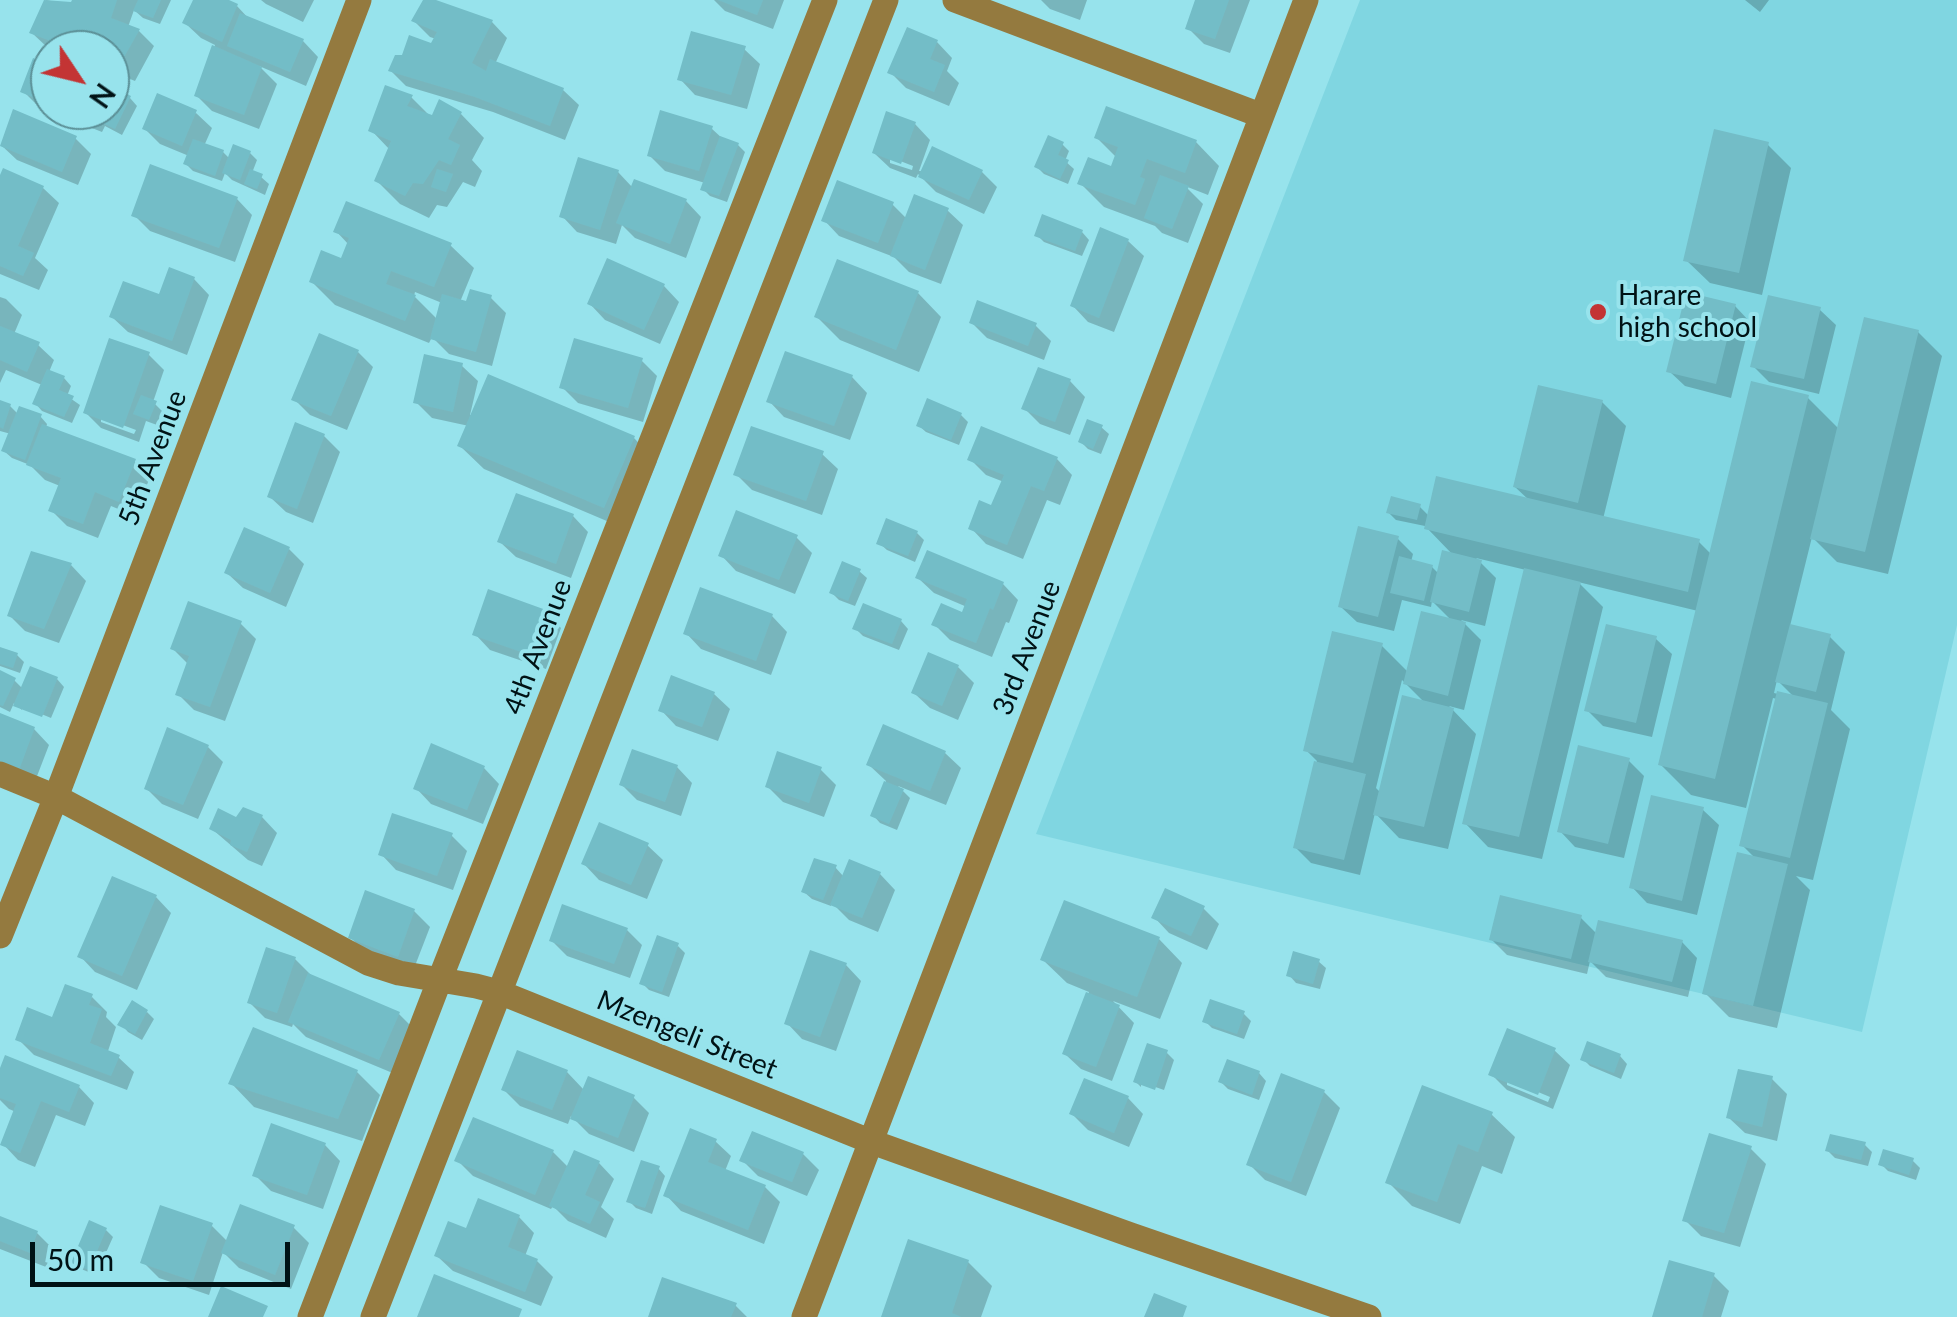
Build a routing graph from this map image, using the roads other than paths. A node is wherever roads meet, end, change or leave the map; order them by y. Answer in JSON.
{"nodes":[{"id":1,"x":359,"y":0,"type":"edge"},
{"id":2,"x":824,"y":0,"type":"edge"},
{"id":3,"x":886,"y":0,"type":"edge"},
{"id":4,"x":955,"y":0,"type":"edge"},
{"id":5,"x":1306,"y":0,"type":"edge"},
{"id":6,"x":1260,"y":115,"type":"junction"},
{"id":7,"x":0,"y":774,"type":"edge"},
{"id":8,"x":56,"y":797,"type":"junction"},
{"id":9,"x":0,"y":936,"type":"edge"},
{"id":10,"x":440,"y":979,"type":"junction"},
{"id":11,"x":499,"y":992,"type":"junction"},
{"id":12,"x":872,"y":1142,"type":"junction"},
{"id":13,"x":310,"y":1317,"type":"edge"},
{"id":14,"x":373,"y":1317,"type":"edge"},
{"id":15,"x":804,"y":1317,"type":"edge"},
{"id":16,"x":1369,"y":1317,"type":"edge"}],
"edges":[{"from":1,"to":8,"type":"street","name":"5th Avenue"},
{"from":2,"to":10,"type":"street","name":"4th Avenue"},
{"from":3,"to":11,"type":"street"},
{"from":4,"to":6,"type":"street"},
{"from":5,"to":6,"type":"street","name":"3rd Avenue"},
{"from":6,"to":12,"type":"street","name":"3rd Avenue"},
{"from":7,"to":8,"type":"street","name":"Mzengeli Street"},
{"from":8,"to":9,"type":"street","name":"5th Avenue"},
{"from":8,"to":10,"type":"street","name":"Mzengeli Street"},
{"from":10,"to":11,"type":"street","name":"Mzengeli Street"},
{"from":10,"to":13,"type":"street","name":"4th Avenue"},
{"from":11,"to":12,"type":"street","name":"Mzengeli Street"},
{"from":11,"to":14,"type":"street"},
{"from":12,"to":15,"type":"street","name":"3rd Avenue"},
{"from":12,"to":16,"type":"street","name":"Mzengeli Street"}]}
